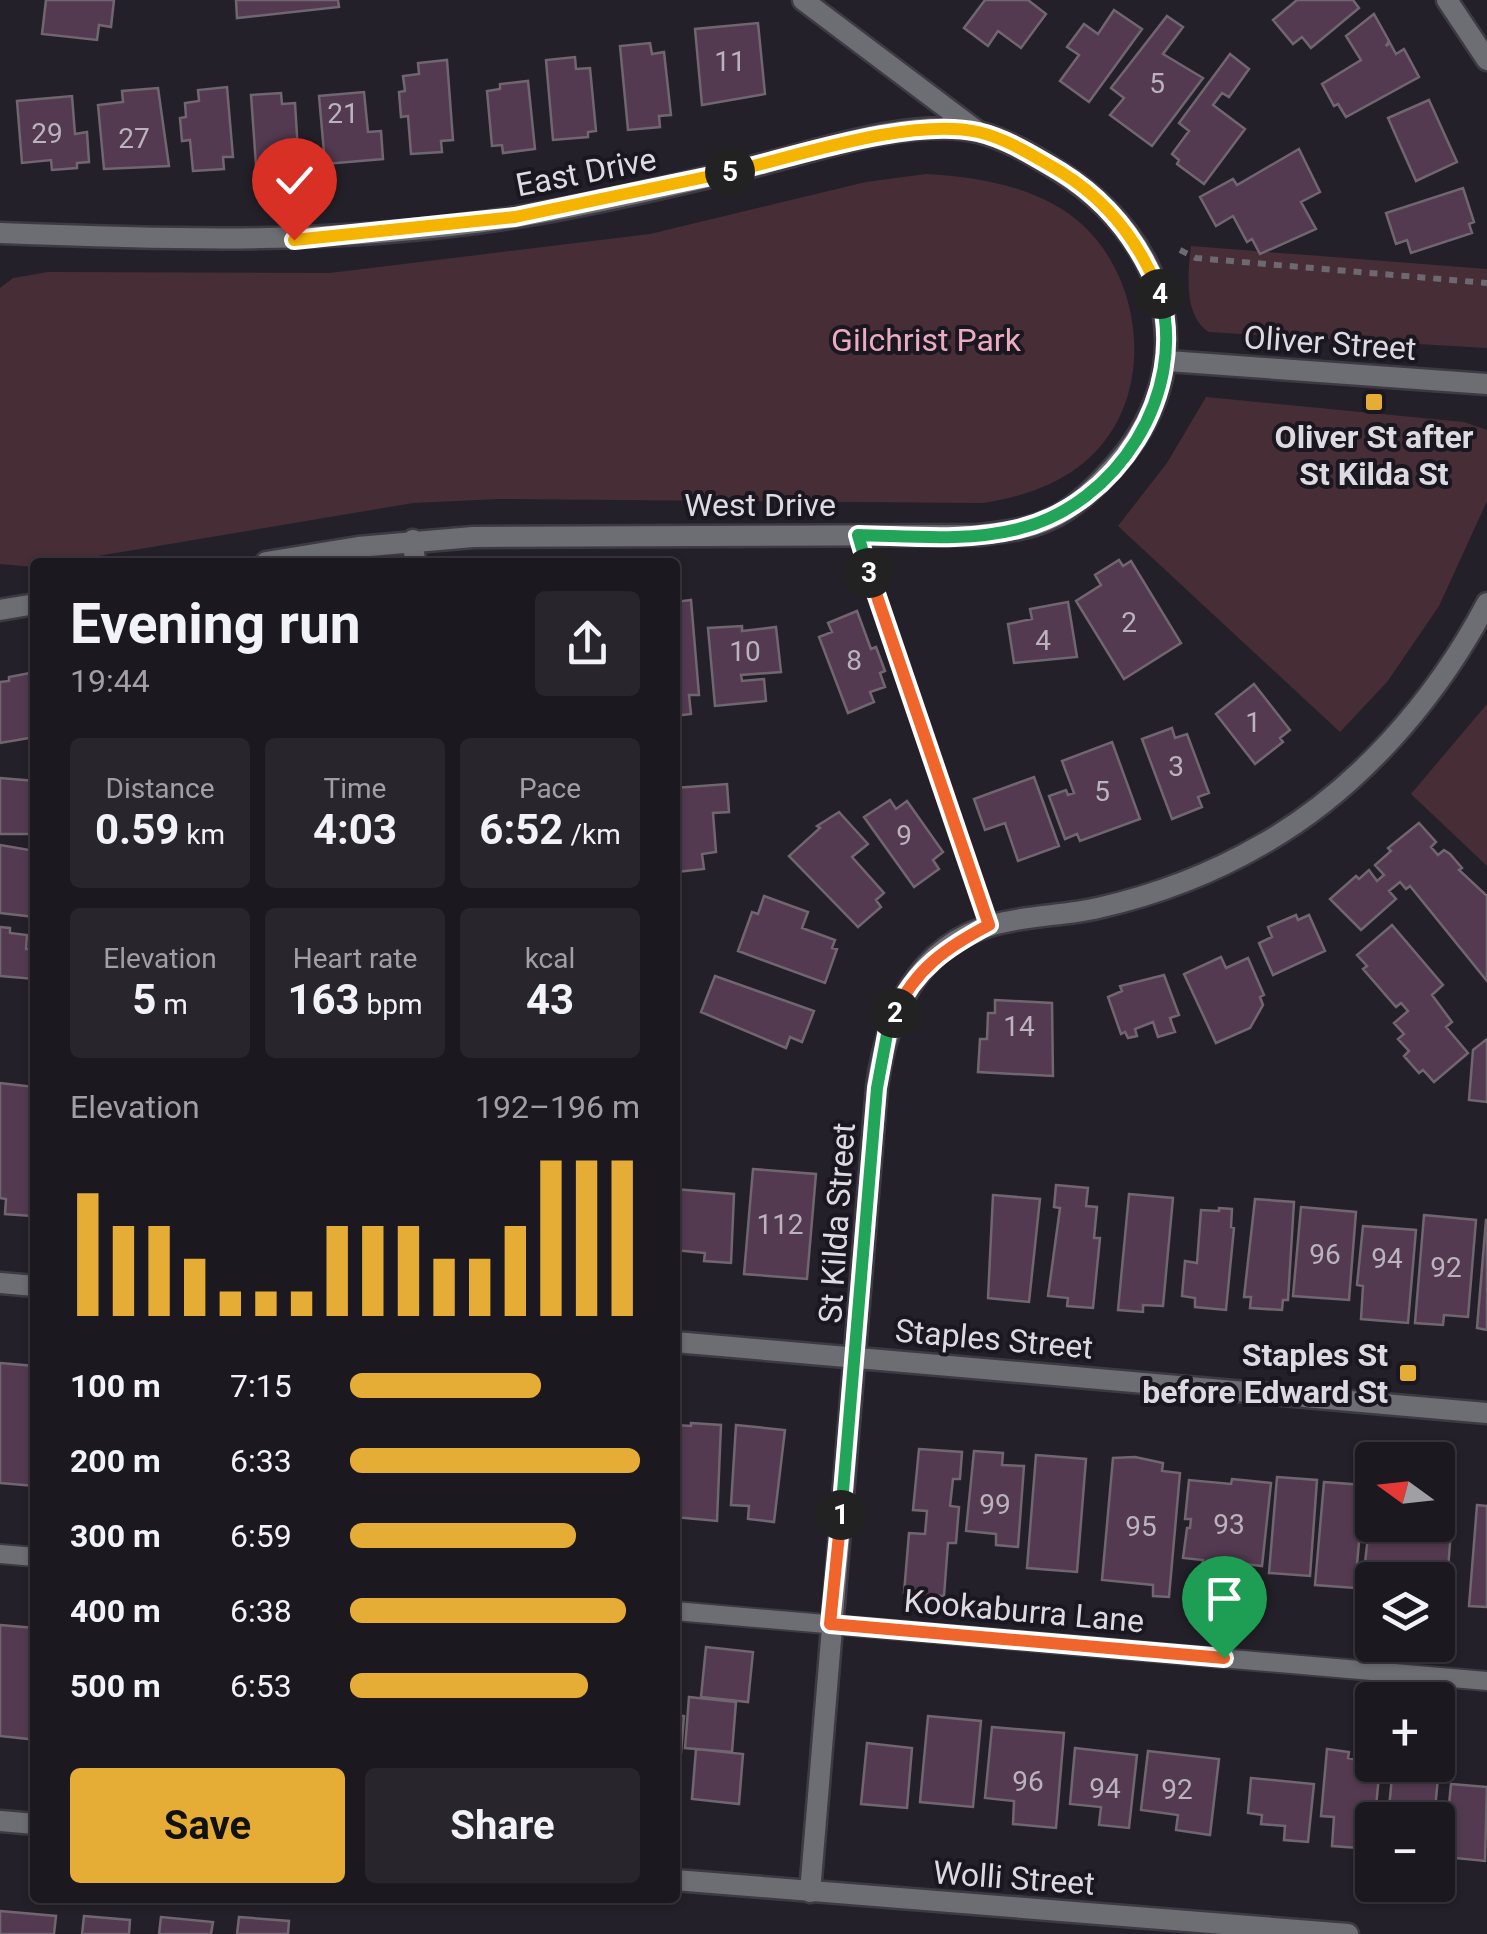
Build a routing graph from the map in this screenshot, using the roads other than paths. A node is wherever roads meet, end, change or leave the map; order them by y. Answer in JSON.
{"nodes":[{"id":1,"x":803,"y":0,"type":"edge"},
{"id":2,"x":1447,"y":0,"type":"edge"},
{"id":3,"x":1487,"y":60,"type":"edge"},
{"id":4,"x":978,"y":132,"type":"junction"},
{"id":5,"x":0,"y":234,"type":"edge"},
{"id":6,"x":1168,"y":361,"type":"junction"},
{"id":7,"x":1487,"y":384,"type":"edge"},
{"id":8,"x":413,"y":540,"type":"junction"},
{"id":9,"x":293,"y":558,"type":"edge"},
{"id":10,"x":415,"y":558,"type":"edge"},
{"id":11,"x":1487,"y":604,"type":"edge"},
{"id":12,"x":30,"y":605,"type":"edge"},
{"id":13,"x":0,"y":610,"type":"edge"},
{"id":14,"x":0,"y":1282,"type":"edge"},
{"id":15,"x":30,"y":1285,"type":"edge"},
{"id":16,"x":680,"y":1342,"type":"edge"},
{"id":17,"x":856,"y":1358,"type":"junction"},
{"id":18,"x":1487,"y":1412,"type":"edge"},
{"id":19,"x":0,"y":1554,"type":"edge"},
{"id":20,"x":30,"y":1557,"type":"edge"},
{"id":21,"x":680,"y":1611,"type":"edge"},
{"id":22,"x":830,"y":1624,"type":"junction"},
{"id":23,"x":1487,"y":1681,"type":"edge"},
{"id":24,"x":0,"y":1821,"type":"edge"},
{"id":25,"x":30,"y":1824,"type":"edge"},
{"id":26,"x":680,"y":1880,"type":"edge"},
{"id":27,"x":810,"y":1892,"type":"junction"},
{"id":28,"x":1348,"y":1934,"type":"edge"}],
"edges":[{"from":1,"to":4,"type":"street"},
{"from":2,"to":3,"type":"street"},
{"from":4,"to":5,"type":"street","name":"East Drive"},
{"from":4,"to":6,"type":"street","name":"East Drive"},
{"from":6,"to":7,"type":"street","name":"Oliver Street"},
{"from":6,"to":8,"type":"street","name":"West Drive"},
{"from":8,"to":9,"type":"street","name":"West Drive"},
{"from":8,"to":10,"type":"street"},
{"from":11,"to":17,"type":"street","name":"St Kilda Street"},
{"from":12,"to":13,"type":"street"},
{"from":14,"to":15,"type":"street"},
{"from":16,"to":17,"type":"street","name":"Staples Street"},
{"from":17,"to":18,"type":"street","name":"Staples Street"},
{"from":17,"to":22,"type":"street","name":"St Kilda Street"},
{"from":19,"to":20,"type":"lane"},
{"from":21,"to":22,"type":"lane","name":"Kookaburra Lane"},
{"from":22,"to":23,"type":"lane","name":"Kookaburra Lane"},
{"from":22,"to":27,"type":"street","name":"St Kilda Street"},
{"from":24,"to":25,"type":"street"},
{"from":26,"to":27,"type":"street","name":"Wolli Street"},
{"from":27,"to":28,"type":"street","name":"Wolli Street"}]}
